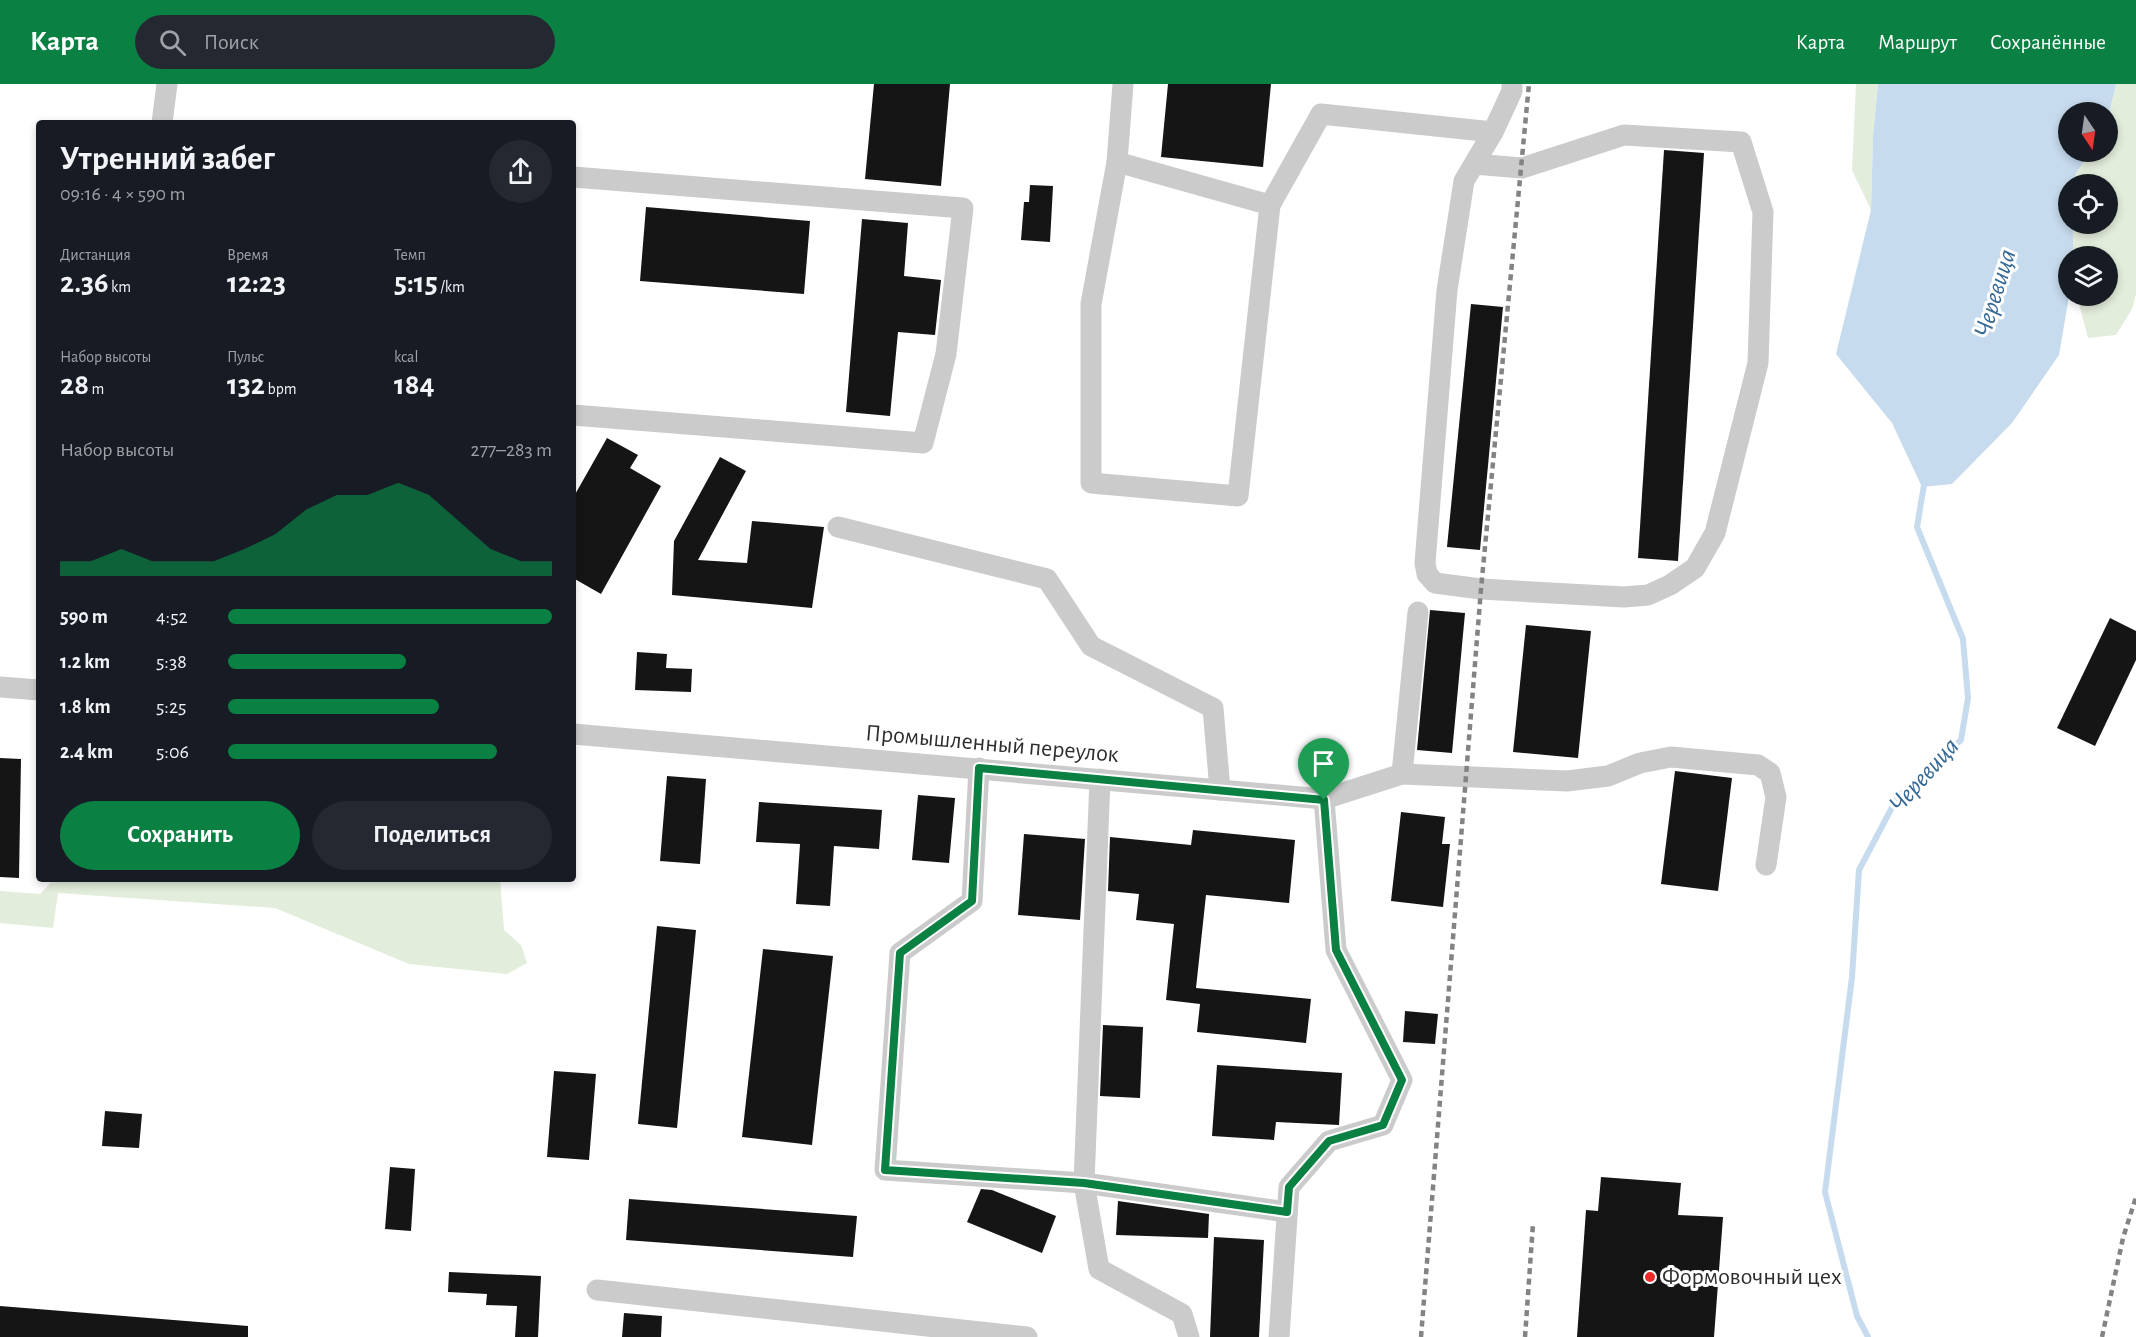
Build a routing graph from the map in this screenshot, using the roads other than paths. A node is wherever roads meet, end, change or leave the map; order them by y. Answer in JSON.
{"nodes":[{"id":1,"x":167,"y":84,"type":"edge"},
{"id":2,"x":1123,"y":84,"type":"edge"},
{"id":3,"x":1512,"y":84,"type":"edge"},
{"id":4,"x":162,"y":120,"type":"edge"},
{"id":5,"x":1493,"y":132,"type":"junction"},
{"id":6,"x":1117,"y":162,"type":"junction"},
{"id":7,"x":1474,"y":164,"type":"junction"},
{"id":8,"x":576,"y":177,"type":"edge"},
{"id":9,"x":1270,"y":205,"type":"junction"},
{"id":10,"x":576,"y":415,"type":"edge"},
{"id":11,"x":838,"y":527,"type":"dead end"},
{"id":12,"x":1418,"y":612,"type":"dead end"},
{"id":13,"x":0,"y":687,"type":"edge"},
{"id":14,"x":36,"y":690,"type":"edge"},
{"id":15,"x":576,"y":734,"type":"edge"},
{"id":16,"x":979,"y":768,"type":"junction"},
{"id":17,"x":1402,"y":774,"type":"junction"},
{"id":18,"x":1100,"y":779,"type":"junction"},
{"id":19,"x":1220,"y":790,"type":"junction"},
{"id":20,"x":1324,"y":800,"type":"junction"},
{"id":21,"x":1766,"y":865,"type":"dead end"},
{"id":22,"x":1084,"y":1183,"type":"junction"},
{"id":23,"x":1287,"y":1212,"type":"junction"},
{"id":24,"x":597,"y":1290,"type":"dead end"},
{"id":25,"x":1027,"y":1337,"type":"edge"},
{"id":26,"x":1189,"y":1337,"type":"edge"},
{"id":27,"x":1279,"y":1337,"type":"edge"}],
"edges":[{"from":1,"to":4,"type":"street"},
{"from":2,"to":6,"type":"street"},
{"from":3,"to":5,"type":"street"},
{"from":5,"to":7,"type":"street"},
{"from":5,"to":9,"type":"street"},
{"from":6,"to":9,"type":"street"},
{"from":6,"to":9,"type":"street"},
{"from":7,"to":7,"type":"street"},
{"from":8,"to":10,"type":"street"},
{"from":11,"to":19,"type":"street"},
{"from":12,"to":17,"type":"street"},
{"from":13,"to":14,"type":"street"},
{"from":15,"to":16,"type":"street","name":"Промышленный переулок"},
{"from":16,"to":18,"type":"street","name":"Промышленный переулок"},
{"from":16,"to":22,"type":"street"},
{"from":17,"to":20,"type":"street","name":"Промышленный переулок"},
{"from":17,"to":21,"type":"street"},
{"from":18,"to":19,"type":"street","name":"Промышленный переулок"},
{"from":18,"to":22,"type":"street"},
{"from":19,"to":20,"type":"street","name":"Промышленный переулок"},
{"from":20,"to":23,"type":"street"},
{"from":22,"to":23,"type":"street"},
{"from":22,"to":26,"type":"street"},
{"from":23,"to":27,"type":"street"},
{"from":24,"to":25,"type":"street"}]}
